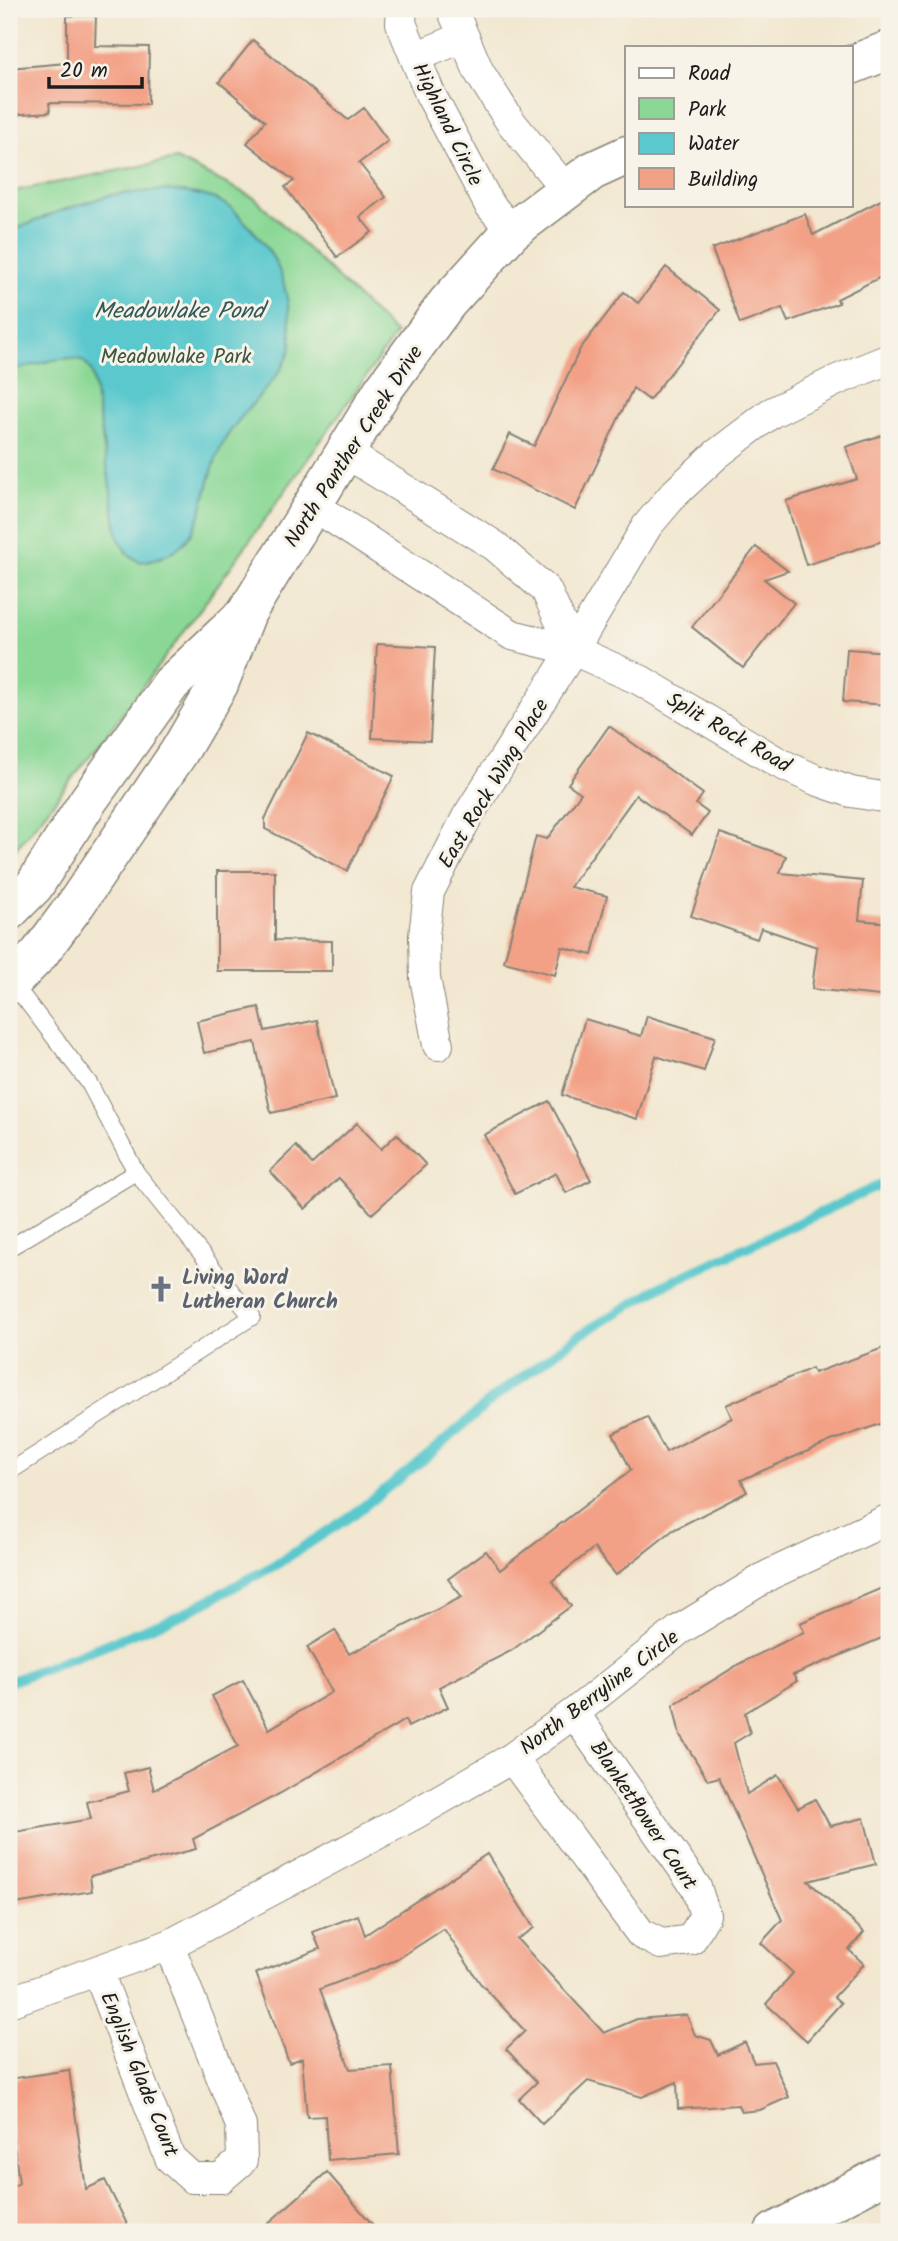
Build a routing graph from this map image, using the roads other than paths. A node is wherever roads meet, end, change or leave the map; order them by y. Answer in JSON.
{"nodes":[{"id":1,"x":402,"y":9,"type":"edge"},
{"id":2,"x":452,"y":9,"type":"edge"},
{"id":3,"x":464,"y":37,"type":"junction"},
{"id":4,"x":889,"y":50,"type":"edge"},
{"id":5,"x":415,"y":57,"type":"junction"},
{"id":6,"x":852,"y":65,"type":"edge"},
{"id":7,"x":625,"y":156,"type":"edge"},
{"id":8,"x":567,"y":191,"type":"junction"},
{"id":9,"x":512,"y":231,"type":"junction"},
{"id":10,"x":889,"y":359,"type":"edge"},
{"id":11,"x":346,"y":453,"type":"junction"},
{"id":12,"x":313,"y":506,"type":"junction"},
{"id":13,"x":247,"y":612,"type":"junction"},
{"id":14,"x":573,"y":650,"type":"junction"},
{"id":15,"x":889,"y":798,"type":"edge"},
{"id":16,"x":9,"y":911,"type":"edge"},
{"id":17,"x":10,"y":984,"type":"edge"},
{"id":18,"x":439,"y":1045,"type":"dead end"},
{"id":19,"x":136,"y":1172,"type":"junction"},
{"id":20,"x":9,"y":1248,"type":"edge"},
{"id":21,"x":9,"y":1472,"type":"edge"},
{"id":22,"x":889,"y":1519,"type":"edge"},
{"id":23,"x":574,"y":1713,"type":"junction"},
{"id":24,"x":512,"y":1758,"type":"junction"},
{"id":25,"x":169,"y":1945,"type":"junction"},
{"id":26,"x":98,"y":1972,"type":"junction"},
{"id":27,"x":9,"y":2002,"type":"edge"},
{"id":28,"x":889,"y":2172,"type":"edge"},
{"id":29,"x":774,"y":2232,"type":"edge"}],
"edges":[{"from":1,"to":5,"type":"street","name":"Highland Circle"},
{"from":2,"to":3,"type":"street"},
{"from":3,"to":5,"type":"street"},
{"from":3,"to":8,"type":"street"},
{"from":4,"to":6,"type":"street"},
{"from":5,"to":9,"type":"street","name":"Highland Circle"},
{"from":7,"to":8,"type":"street","name":"North Panther Creek Drive"},
{"from":8,"to":9,"type":"street","name":"North Panther Creek Drive"},
{"from":9,"to":11,"type":"street","name":"North Panther Creek Drive"},
{"from":10,"to":14,"type":"street","name":"East Rock Wing Place"},
{"from":11,"to":12,"type":"street","name":"North Panther Creek Drive"},
{"from":11,"to":14,"type":"street"},
{"from":12,"to":13,"type":"street","name":"North Panther Creek Drive"},
{"from":12,"to":14,"type":"street","name":"Split Rock Road"},
{"from":13,"to":16,"type":"street","name":"North Panther Creek Drive"},
{"from":13,"to":17,"type":"street","name":"North Panther Creek Drive"},
{"from":14,"to":15,"type":"street","name":"Split Rock Road"},
{"from":14,"to":18,"type":"street","name":"East Rock Wing Place"},
{"from":17,"to":19,"type":"lane"},
{"from":19,"to":20,"type":"lane"},
{"from":19,"to":21,"type":"lane"},
{"from":22,"to":23,"type":"street","name":"North Berryline Circle"},
{"from":23,"to":24,"type":"street","name":"North Berryline Circle"},
{"from":23,"to":24,"type":"street","name":"Blanketflower Court"},
{"from":24,"to":25,"type":"street","name":"North Berryline Circle"},
{"from":25,"to":26,"type":"street","name":"North Berryline Circle"},
{"from":25,"to":26,"type":"street","name":"English Glade Court"},
{"from":26,"to":27,"type":"street","name":"North Berryline Circle"},
{"from":28,"to":29,"type":"street"}]}
